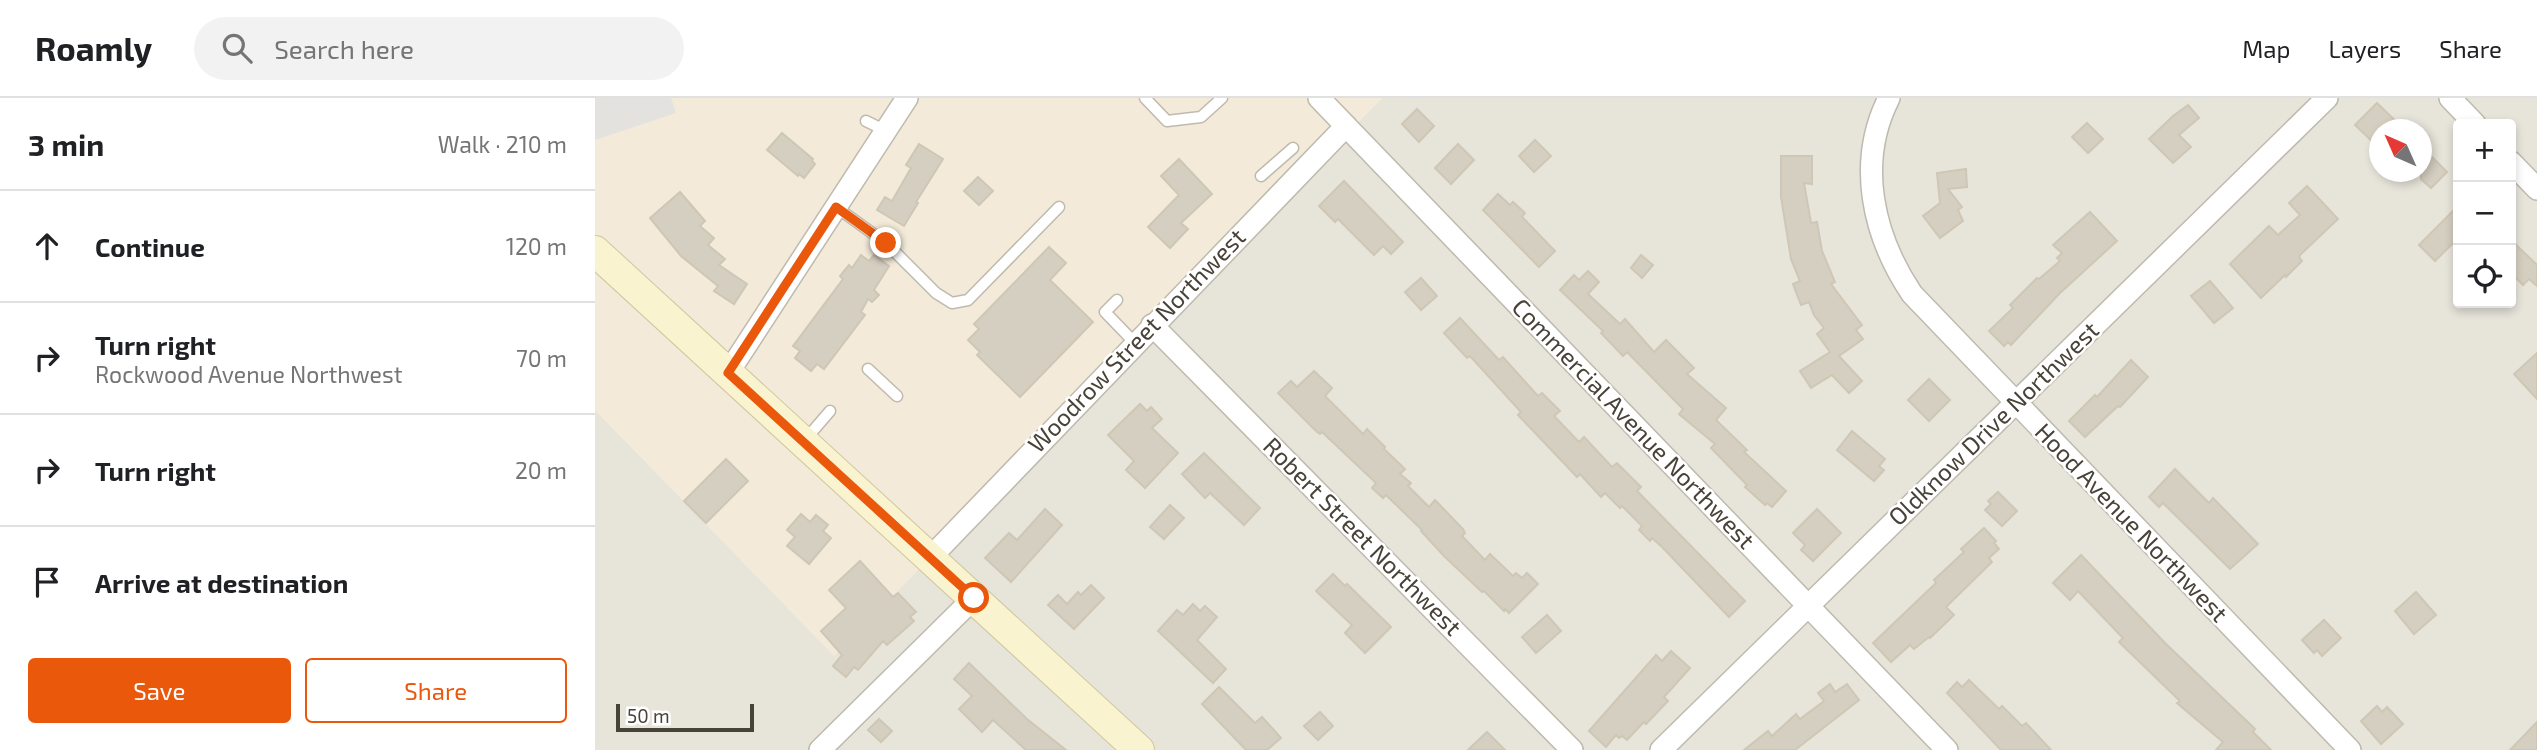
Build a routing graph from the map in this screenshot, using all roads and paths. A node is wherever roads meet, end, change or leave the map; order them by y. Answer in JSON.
{"nodes":[{"id":1,"x":907,"y":98,"type":"edge"},
{"id":2,"x":1145,"y":98,"type":"edge"},
{"id":3,"x":1222,"y":98,"type":"edge"},
{"id":4,"x":1319,"y":98,"type":"edge"},
{"id":5,"x":1888,"y":98,"type":"edge"},
{"id":6,"x":2327,"y":98,"type":"edge"},
{"id":7,"x":2450,"y":98,"type":"edge"},
{"id":8,"x":2470,"y":119,"type":"edge"},
{"id":9,"x":866,"y":121,"type":"dead end"},
{"id":10,"x":1346,"y":126,"type":"junction"},
{"id":11,"x":886,"y":131,"type":"junction"},
{"id":12,"x":1293,"y":148,"type":"dead end"},
{"id":13,"x":2516,"y":167,"type":"edge"},
{"id":14,"x":1261,"y":176,"type":"dead end"},
{"id":15,"x":2537,"y":190,"type":"edge"},
{"id":16,"x":836,"y":207,"type":"junction"},
{"id":17,"x":1059,"y":207,"type":"dead end"},
{"id":18,"x":595,"y":251,"type":"edge"},
{"id":19,"x":1117,"y":300,"type":"dead end"},
{"id":20,"x":1152,"y":325,"type":"junction"},
{"id":21,"x":1135,"y":343,"type":"junction"},
{"id":22,"x":867,"y":369,"type":"dead end"},
{"id":23,"x":728,"y":373,"type":"junction"},
{"id":24,"x":897,"y":397,"type":"dead end"},
{"id":25,"x":2015,"y":403,"type":"junction"},
{"id":26,"x":830,"y":411,"type":"dead end"},
{"id":27,"x":803,"y":442,"type":"junction"},
{"id":28,"x":930,"y":558,"type":"junction"},
{"id":29,"x":974,"y":598,"type":"junction"},
{"id":30,"x":1808,"y":606,"type":"junction"},
{"id":31,"x":820,"y":750,"type":"edge"},
{"id":32,"x":1139,"y":750,"type":"edge"},
{"id":33,"x":1572,"y":750,"type":"edge"},
{"id":34,"x":1661,"y":750,"type":"edge"},
{"id":35,"x":1947,"y":750,"type":"edge"},
{"id":36,"x":2350,"y":750,"type":"edge"}],
"edges":[{"from":1,"to":11,"type":"street"},
{"from":2,"to":3,"type":"lane"},
{"from":4,"to":10,"type":"street","name":"Commercial Avenue Northwest"},
{"from":5,"to":25,"type":"street","name":"Hood Avenue Northwest"},
{"from":6,"to":25,"type":"street","name":"Oldknow Drive Northwest"},
{"from":7,"to":8,"type":"street"},
{"from":9,"to":11,"type":"lane"},
{"from":10,"to":20,"type":"street","name":"Woodrow Street Northwest"},
{"from":10,"to":30,"type":"street","name":"Commercial Avenue Northwest"},
{"from":11,"to":16,"type":"street"},
{"from":12,"to":14,"type":"lane"},
{"from":13,"to":15,"type":"street"},
{"from":16,"to":17,"type":"lane"},
{"from":16,"to":23,"type":"street"},
{"from":18,"to":23,"type":"main road"},
{"from":19,"to":21,"type":"lane"},
{"from":20,"to":21,"type":"street","name":"Woodrow Street Northwest"},
{"from":20,"to":33,"type":"street","name":"Robert Street Northwest"},
{"from":21,"to":28,"type":"street","name":"Woodrow Street Northwest"},
{"from":22,"to":24,"type":"lane"},
{"from":23,"to":27,"type":"main road"},
{"from":25,"to":30,"type":"street","name":"Oldknow Drive Northwest"},
{"from":25,"to":36,"type":"street","name":"Hood Avenue Northwest"},
{"from":26,"to":27,"type":"lane"},
{"from":27,"to":28,"type":"main road"},
{"from":28,"to":29,"type":"main road"},
{"from":29,"to":31,"type":"street"},
{"from":29,"to":32,"type":"main road"},
{"from":30,"to":34,"type":"street","name":"Oldknow Drive Northwest"},
{"from":30,"to":35,"type":"street","name":"Commercial Avenue Northwest"}]}
